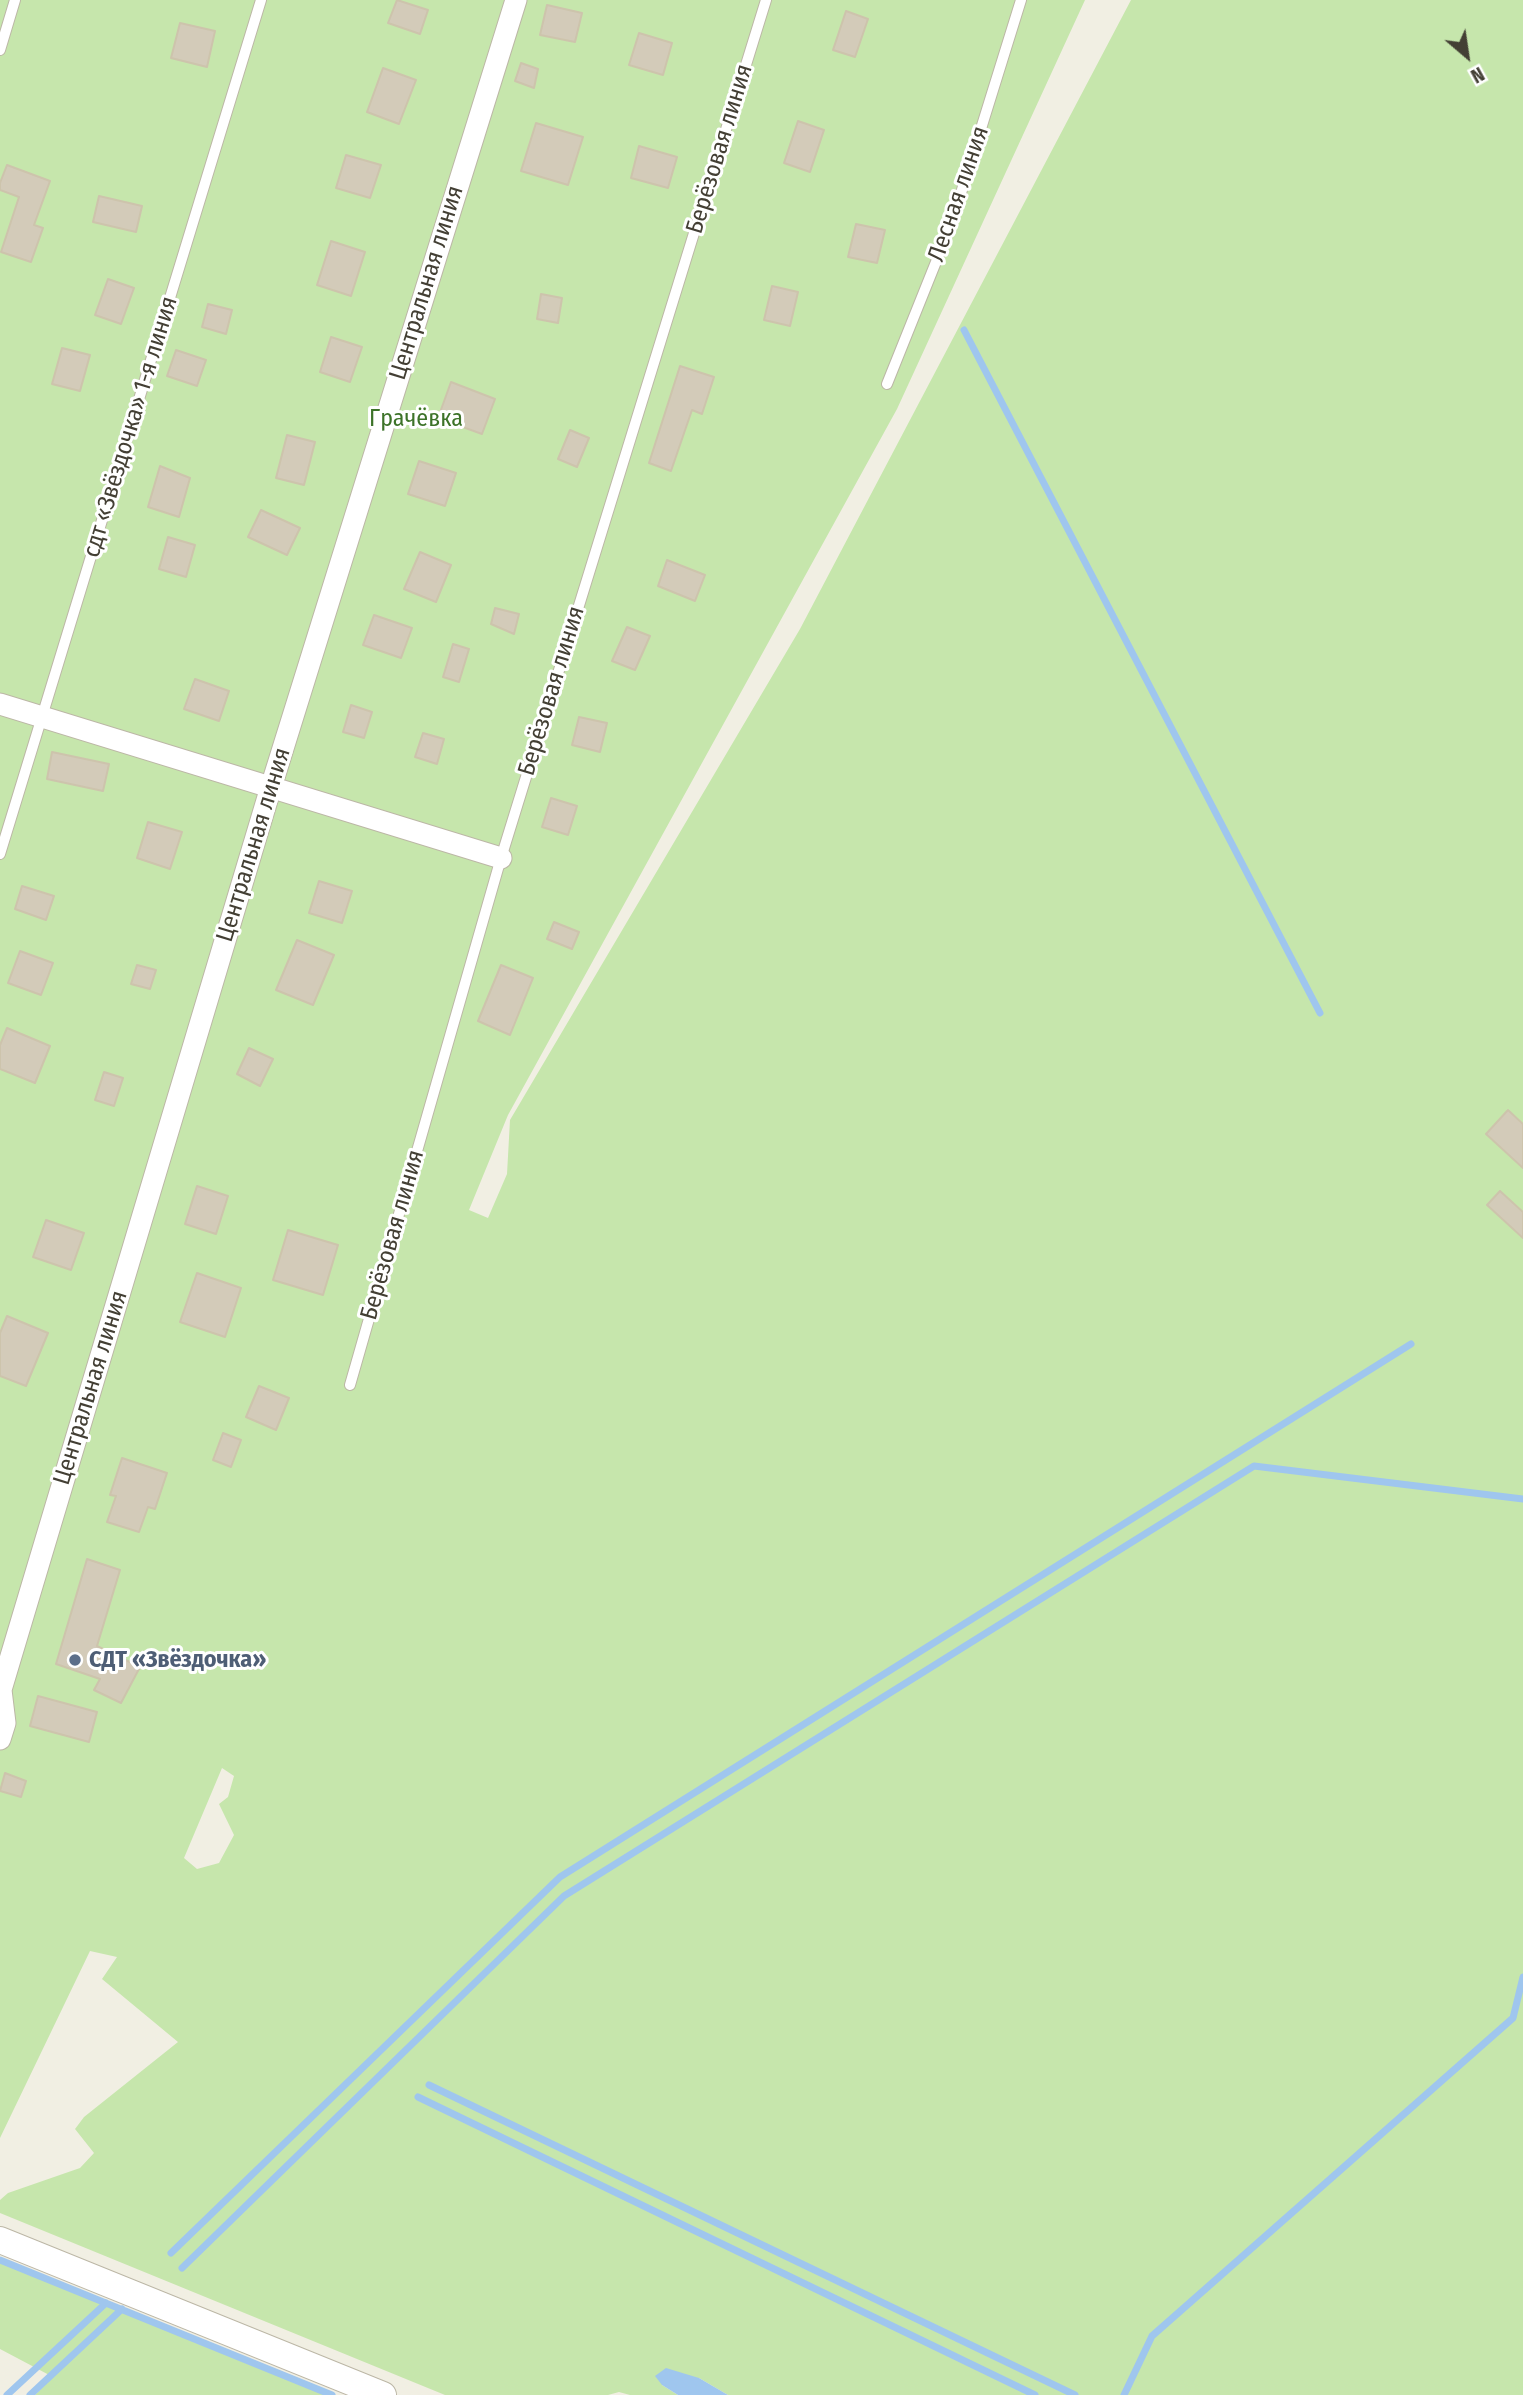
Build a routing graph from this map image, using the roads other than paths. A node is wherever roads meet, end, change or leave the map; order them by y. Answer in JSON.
{"nodes":[{"id":1,"x":15,"y":0,"type":"edge"},
{"id":2,"x":261,"y":0,"type":"edge"},
{"id":3,"x":516,"y":0,"type":"edge"},
{"id":4,"x":766,"y":0,"type":"edge"},
{"id":5,"x":1021,"y":0,"type":"edge"},
{"id":6,"x":0,"y":50,"type":"edge"},
{"id":7,"x":887,"y":384,"type":"dead end"},
{"id":8,"x":0,"y":704,"type":"edge"},
{"id":9,"x":42,"y":717,"type":"junction"},
{"id":10,"x":271,"y":787,"type":"junction"},
{"id":11,"x":0,"y":854,"type":"edge"},
{"id":12,"x":501,"y":858,"type":"junction"},
{"id":13,"x":350,"y":1385,"type":"dead end"},
{"id":14,"x":1,"y":1691,"type":"edge"},
{"id":15,"x":0,"y":1739,"type":"edge"},
{"id":16,"x":0,"y":2240,"type":"edge"},
{"id":17,"x":383,"y":2395,"type":"edge"}],
"edges":[{"from":1,"to":6,"type":"lane"},
{"from":2,"to":9,"type":"lane","name":"сдт «Звёздочка» 1-я линия"},
{"from":3,"to":10,"type":"street","name":"Центральная линия"},
{"from":4,"to":12,"type":"lane","name":"Берёзовая линия"},
{"from":5,"to":7,"type":"lane","name":"Лесная линия"},
{"from":8,"to":9,"type":"street"},
{"from":9,"to":10,"type":"street"},
{"from":9,"to":11,"type":"lane","name":"сдт «Звёздочка» 1-я линия"},
{"from":10,"to":12,"type":"street"},
{"from":10,"to":14,"type":"street","name":"Центральная линия"},
{"from":12,"to":13,"type":"lane","name":"Берёзовая линия"},
{"from":14,"to":15,"type":"street"},
{"from":16,"to":17,"type":"street"}]}
